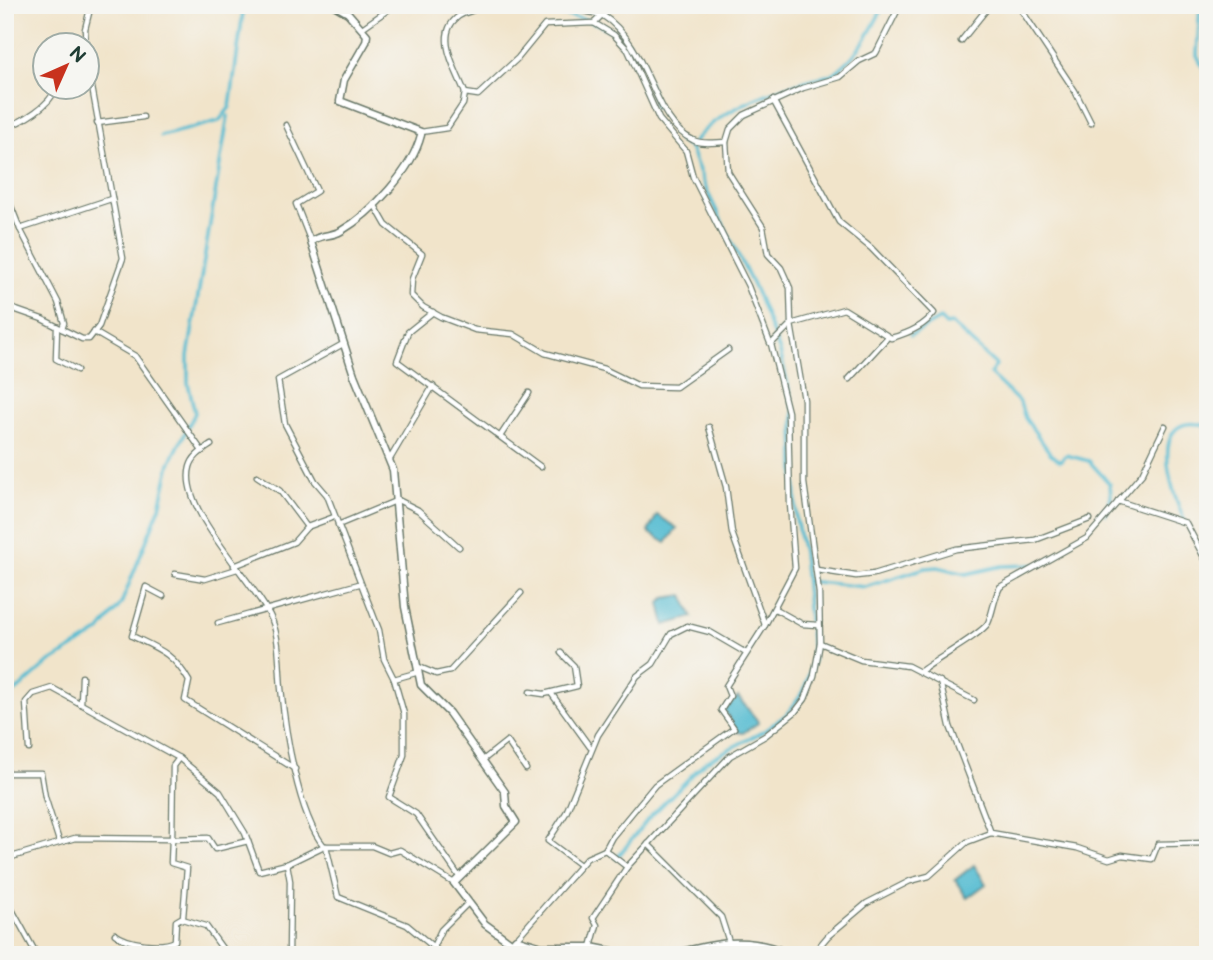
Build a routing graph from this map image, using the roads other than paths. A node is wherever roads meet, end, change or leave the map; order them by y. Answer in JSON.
{"nodes":[{"id":1,"x":91,"y":5,"type":"edge"},
{"id":2,"x":334,"y":5,"type":"edge"},
{"id":3,"x":395,"y":5,"type":"edge"},
{"id":4,"x":484,"y":5,"type":"edge"},
{"id":5,"x":542,"y":5,"type":"edge"},
{"id":6,"x":550,"y":5,"type":"edge"},
{"id":7,"x":559,"y":5,"type":"edge"},
{"id":8,"x":612,"y":5,"type":"edge"},
{"id":9,"x":900,"y":5,"type":"edge"},
{"id":10,"x":990,"y":5,"type":"edge"},
{"id":11,"x":1017,"y":5,"type":"edge"},
{"id":12,"x":597,"y":19,"type":"junction"},
{"id":13,"x":362,"y":28,"type":"junction"},
{"id":14,"x":85,"y":32,"type":"edge"},
{"id":15,"x":961,"y":41,"type":"dead end"},
{"id":16,"x":465,"y":93,"type":"junction"},
{"id":17,"x":773,"y":100,"type":"junction"},
{"id":18,"x":46,"y":102,"type":"edge"},
{"id":19,"x":93,"y":102,"type":"edge"},
{"id":20,"x":143,"y":117,"type":"dead end"},
{"id":21,"x":97,"y":123,"type":"junction"},
{"id":22,"x":1091,"y":123,"type":"dead end"},
{"id":23,"x":286,"y":125,"type":"dead end"},
{"id":24,"x":5,"y":128,"type":"edge"},
{"id":25,"x":421,"y":132,"type":"junction"},
{"id":26,"x":726,"y":142,"type":"junction"},
{"id":27,"x":5,"y":191,"type":"edge"},
{"id":28,"x":111,"y":199,"type":"junction"},
{"id":29,"x":374,"y":204,"type":"junction"},
{"id":30,"x":20,"y":229,"type":"junction"},
{"id":31,"x":311,"y":242,"type":"junction"},
{"id":32,"x":5,"y":306,"type":"edge"},
{"id":33,"x":433,"y":312,"type":"junction"},
{"id":34,"x":791,"y":324,"type":"junction"},
{"id":35,"x":60,"y":328,"type":"junction"},
{"id":36,"x":93,"y":332,"type":"junction"},
{"id":37,"x":887,"y":338,"type":"junction"},
{"id":38,"x":771,"y":343,"type":"junction"},
{"id":39,"x":343,"y":344,"type":"junction"},
{"id":40,"x":728,"y":349,"type":"dead end"},
{"id":41,"x":77,"y":370,"type":"dead end"},
{"id":42,"x":849,"y":379,"type":"dead end"},
{"id":43,"x":433,"y":386,"type":"junction"},
{"id":44,"x":529,"y":393,"type":"dead end"},
{"id":45,"x":1165,"y":426,"type":"dead end"},
{"id":46,"x":709,"y":427,"type":"dead end"},
{"id":47,"x":501,"y":435,"type":"junction"},
{"id":48,"x":211,"y":445,"type":"dead end"},
{"id":49,"x":201,"y":449,"type":"junction"},
{"id":50,"x":390,"y":458,"type":"junction"},
{"id":51,"x":541,"y":467,"type":"dead end"},
{"id":52,"x":257,"y":476,"type":"dead end"},
{"id":53,"x":398,"y":500,"type":"junction"},
{"id":54,"x":1118,"y":501,"type":"junction"},
{"id":55,"x":334,"y":517,"type":"junction"},
{"id":56,"x":1090,"y":519,"type":"dead end"},
{"id":57,"x":338,"y":525,"type":"junction"},
{"id":58,"x":307,"y":527,"type":"junction"},
{"id":59,"x":459,"y":547,"type":"dead end"},
{"id":60,"x":1208,"y":565,"type":"edge"},
{"id":61,"x":235,"y":567,"type":"junction"},
{"id":62,"x":817,"y":571,"type":"junction"},
{"id":63,"x":175,"y":574,"type":"dead end"},
{"id":64,"x":359,"y":584,"type":"junction"},
{"id":65,"x":521,"y":593,"type":"dead end"},
{"id":66,"x":163,"y":596,"type":"dead end"},
{"id":67,"x":775,"y":609,"type":"junction"},
{"id":68,"x":267,"y":610,"type":"junction"},
{"id":69,"x":218,"y":623,"type":"dead end"},
{"id":70,"x":765,"y":625,"type":"junction"},
{"id":71,"x":818,"y":625,"type":"junction"},
{"id":72,"x":820,"y":643,"type":"junction"},
{"id":73,"x":561,"y":653,"type":"dead end"},
{"id":74,"x":746,"y":653,"type":"junction"},
{"id":75,"x":419,"y":670,"type":"junction"},
{"id":76,"x":921,"y":671,"type":"junction"},
{"id":77,"x":82,"y":677,"type":"dead end"},
{"id":78,"x":394,"y":680,"type":"junction"},
{"id":79,"x":940,"y":680,"type":"junction"},
{"id":80,"x":530,"y":692,"type":"dead end"},
{"id":81,"x":551,"y":693,"type":"junction"},
{"id":82,"x":974,"y":700,"type":"dead end"},
{"id":83,"x":81,"y":704,"type":"junction"},
{"id":84,"x":590,"y":747,"type":"junction"},
{"id":85,"x":29,"y":749,"type":"dead end"},
{"id":86,"x":179,"y":758,"type":"junction"},
{"id":87,"x":483,"y":760,"type":"junction"},
{"id":88,"x":526,"y":769,"type":"dead end"},
{"id":89,"x":295,"y":770,"type":"junction"},
{"id":90,"x":5,"y":773,"type":"edge"},
{"id":91,"x":991,"y":833,"type":"junction"},
{"id":92,"x":172,"y":839,"type":"junction"},
{"id":93,"x":59,"y":841,"type":"junction"},
{"id":94,"x":248,"y":841,"type":"junction"},
{"id":95,"x":1208,"y":842,"type":"edge"},
{"id":96,"x":648,"y":844,"type":"junction"},
{"id":97,"x":325,"y":846,"type":"junction"},
{"id":98,"x":606,"y":850,"type":"junction"},
{"id":99,"x":5,"y":859,"type":"edge"},
{"id":100,"x":286,"y":864,"type":"junction"},
{"id":101,"x":580,"y":865,"type":"junction"},
{"id":102,"x":627,"y":867,"type":"junction"},
{"id":103,"x":458,"y":875,"type":"junction"},
{"id":104,"x":454,"y":883,"type":"junction"},
{"id":105,"x":5,"y":897,"type":"edge"},
{"id":106,"x":468,"y":903,"type":"junction"},
{"id":107,"x":182,"y":919,"type":"junction"},
{"id":108,"x":115,"y":934,"type":"dead end"},
{"id":109,"x":514,"y":941,"type":"junction"},
{"id":110,"x":729,"y":942,"type":"junction"},
{"id":111,"x":432,"y":947,"type":"junction"},
{"id":112,"x":591,"y":947,"type":"junction"},
{"id":113,"x":574,"y":951,"type":"edge"},
{"id":114,"x":37,"y":955,"type":"edge"},
{"id":115,"x":227,"y":955,"type":"edge"},
{"id":116,"x":289,"y":955,"type":"edge"},
{"id":117,"x":443,"y":955,"type":"edge"},
{"id":118,"x":502,"y":955,"type":"edge"},
{"id":119,"x":631,"y":955,"type":"edge"},
{"id":120,"x":669,"y":955,"type":"edge"},
{"id":121,"x":792,"y":955,"type":"edge"},
{"id":122,"x":812,"y":955,"type":"edge"}],
"edges":[{"from":1,"to":14,"type":"street"},
{"from":2,"to":13,"type":"main road"},
{"from":3,"to":13,"type":"street"},
{"from":4,"to":16,"type":"street"},
{"from":5,"to":6,"type":"street"},
{"from":7,"to":12,"type":"street"},
{"from":8,"to":12,"type":"street"},
{"from":9,"to":17,"type":"street"},
{"from":10,"to":15,"type":"street"},
{"from":11,"to":22,"type":"street"},
{"from":12,"to":16,"type":"street"},
{"from":12,"to":26,"type":"street"},
{"from":12,"to":38,"type":"street"},
{"from":13,"to":25,"type":"main road"},
{"from":16,"to":25,"type":"street"},
{"from":17,"to":26,"type":"street"},
{"from":17,"to":37,"type":"street"},
{"from":18,"to":24,"type":"street"},
{"from":19,"to":21,"type":"street"},
{"from":20,"to":21,"type":"street"},
{"from":21,"to":28,"type":"street"},
{"from":23,"to":31,"type":"street"},
{"from":25,"to":29,"type":"main road"},
{"from":26,"to":34,"type":"street"},
{"from":27,"to":30,"type":"street"},
{"from":28,"to":30,"type":"street"},
{"from":28,"to":36,"type":"street"},
{"from":29,"to":31,"type":"main road"},
{"from":29,"to":33,"type":"street"},
{"from":30,"to":35,"type":"street"},
{"from":31,"to":39,"type":"main road"},
{"from":32,"to":35,"type":"street"},
{"from":33,"to":40,"type":"street"},
{"from":33,"to":43,"type":"street"},
{"from":34,"to":37,"type":"street"},
{"from":34,"to":38,"type":"street"},
{"from":34,"to":62,"type":"street"},
{"from":35,"to":36,"type":"street"},
{"from":35,"to":41,"type":"street"},
{"from":36,"to":49,"type":"street"},
{"from":37,"to":42,"type":"street"},
{"from":38,"to":67,"type":"street"},
{"from":39,"to":50,"type":"main road"},
{"from":39,"to":55,"type":"street"},
{"from":43,"to":47,"type":"street"},
{"from":43,"to":50,"type":"street"},
{"from":44,"to":47,"type":"street"},
{"from":45,"to":54,"type":"street"},
{"from":46,"to":70,"type":"street"},
{"from":47,"to":51,"type":"street"},
{"from":48,"to":49,"type":"street"},
{"from":49,"to":61,"type":"street"},
{"from":50,"to":53,"type":"main road"},
{"from":52,"to":58,"type":"street"},
{"from":53,"to":57,"type":"street"},
{"from":53,"to":59,"type":"street"},
{"from":53,"to":75,"type":"main road"},
{"from":54,"to":60,"type":"street"},
{"from":54,"to":76,"type":"street"},
{"from":55,"to":57,"type":"street"},
{"from":55,"to":58,"type":"street"},
{"from":56,"to":62,"type":"street"},
{"from":57,"to":64,"type":"street"},
{"from":58,"to":61,"type":"street"},
{"from":61,"to":63,"type":"street"},
{"from":61,"to":68,"type":"street"},
{"from":62,"to":71,"type":"street"},
{"from":64,"to":68,"type":"street"},
{"from":64,"to":78,"type":"street"},
{"from":65,"to":75,"type":"street"},
{"from":66,"to":89,"type":"street"},
{"from":67,"to":70,"type":"street"},
{"from":67,"to":71,"type":"street"},
{"from":68,"to":69,"type":"street"},
{"from":68,"to":89,"type":"street"},
{"from":70,"to":74,"type":"street"},
{"from":71,"to":72,"type":"street"},
{"from":72,"to":76,"type":"street"},
{"from":72,"to":96,"type":"street"},
{"from":73,"to":81,"type":"street"},
{"from":74,"to":84,"type":"street"},
{"from":74,"to":98,"type":"street"},
{"from":75,"to":78,"type":"street"},
{"from":75,"to":87,"type":"main road"},
{"from":76,"to":79,"type":"street"},
{"from":77,"to":83,"type":"street"},
{"from":78,"to":103,"type":"street"},
{"from":79,"to":82,"type":"street"},
{"from":79,"to":91,"type":"street"},
{"from":80,"to":81,"type":"street"},
{"from":81,"to":84,"type":"street"},
{"from":83,"to":85,"type":"street"},
{"from":83,"to":86,"type":"street"},
{"from":84,"to":101,"type":"street"},
{"from":86,"to":92,"type":"street"},
{"from":86,"to":94,"type":"street"},
{"from":87,"to":88,"type":"street"},
{"from":87,"to":103,"type":"main road"},
{"from":89,"to":97,"type":"street"},
{"from":90,"to":93,"type":"street"},
{"from":91,"to":95,"type":"street"},
{"from":91,"to":122,"type":"street"},
{"from":92,"to":93,"type":"street"},
{"from":92,"to":94,"type":"street"},
{"from":92,"to":107,"type":"street"},
{"from":93,"to":99,"type":"street"},
{"from":94,"to":100,"type":"street"},
{"from":96,"to":102,"type":"street"},
{"from":96,"to":110,"type":"street"},
{"from":97,"to":100,"type":"street"},
{"from":97,"to":104,"type":"street"},
{"from":97,"to":111,"type":"street"},
{"from":98,"to":101,"type":"street"},
{"from":98,"to":102,"type":"street"},
{"from":100,"to":116,"type":"street"},
{"from":101,"to":109,"type":"street"},
{"from":102,"to":112,"type":"street"},
{"from":103,"to":104,"type":"main road"},
{"from":104,"to":106,"type":"main road"},
{"from":105,"to":114,"type":"street"},
{"from":106,"to":109,"type":"main road"},
{"from":106,"to":111,"type":"street"},
{"from":107,"to":108,"type":"street"},
{"from":107,"to":115,"type":"street"},
{"from":109,"to":113,"type":"main road"},
{"from":109,"to":118,"type":"main road"},
{"from":110,"to":120,"type":"main road"},
{"from":110,"to":121,"type":"main road"},
{"from":111,"to":117,"type":"street"},
{"from":112,"to":113,"type":"main road"},
{"from":112,"to":119,"type":"main road"}]}
